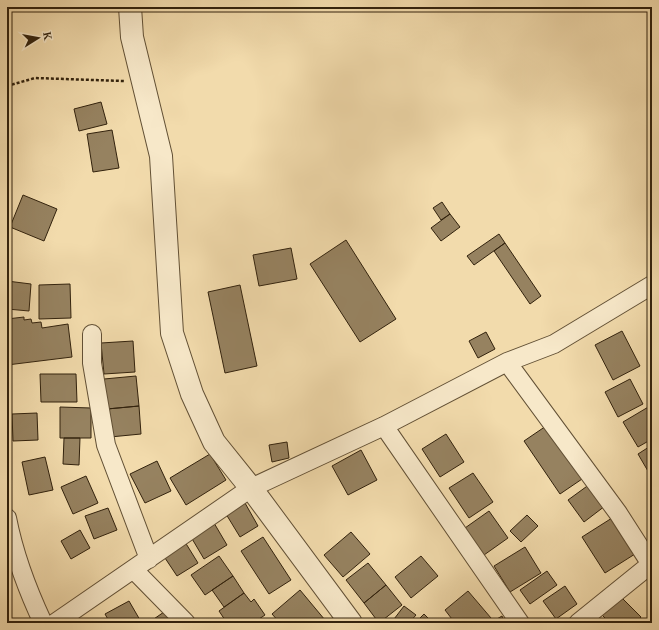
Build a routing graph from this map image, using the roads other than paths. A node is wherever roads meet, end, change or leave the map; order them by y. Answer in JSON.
{"nodes":[{"id":1,"x":130,"y":7,"type":"edge"},
{"id":2,"x":652,"y":285,"type":"edge"},
{"id":3,"x":92,"y":334,"type":"dead end"},
{"id":4,"x":507,"y":362,"type":"junction"},
{"id":5,"x":384,"y":426,"type":"junction"},
{"id":6,"x":251,"y":488,"type":"junction"},
{"id":7,"x":7,"y":518,"type":"edge"},
{"id":8,"x":149,"y":559,"type":"junction"},
{"id":9,"x":651,"y":565,"type":"edge"},
{"id":10,"x":134,"y":570,"type":"junction"},
{"id":11,"x":65,"y":620,"type":"edge"},
{"id":12,"x":43,"y":623,"type":"edge"},
{"id":13,"x":186,"y":623,"type":"edge"},
{"id":14,"x":351,"y":623,"type":"edge"},
{"id":15,"x":520,"y":623,"type":"edge"},
{"id":16,"x":578,"y":623,"type":"edge"}],
"edges":[{"from":1,"to":6,"type":"street"},
{"from":2,"to":4,"type":"street"},
{"from":3,"to":8,"type":"street"},
{"from":4,"to":5,"type":"street"},
{"from":4,"to":9,"type":"street"},
{"from":5,"to":6,"type":"street"},
{"from":5,"to":15,"type":"street"},
{"from":6,"to":8,"type":"street"},
{"from":6,"to":14,"type":"street"},
{"from":7,"to":12,"type":"street"},
{"from":8,"to":10,"type":"street"},
{"from":9,"to":16,"type":"street"},
{"from":10,"to":11,"type":"street"},
{"from":10,"to":13,"type":"street"}]}
